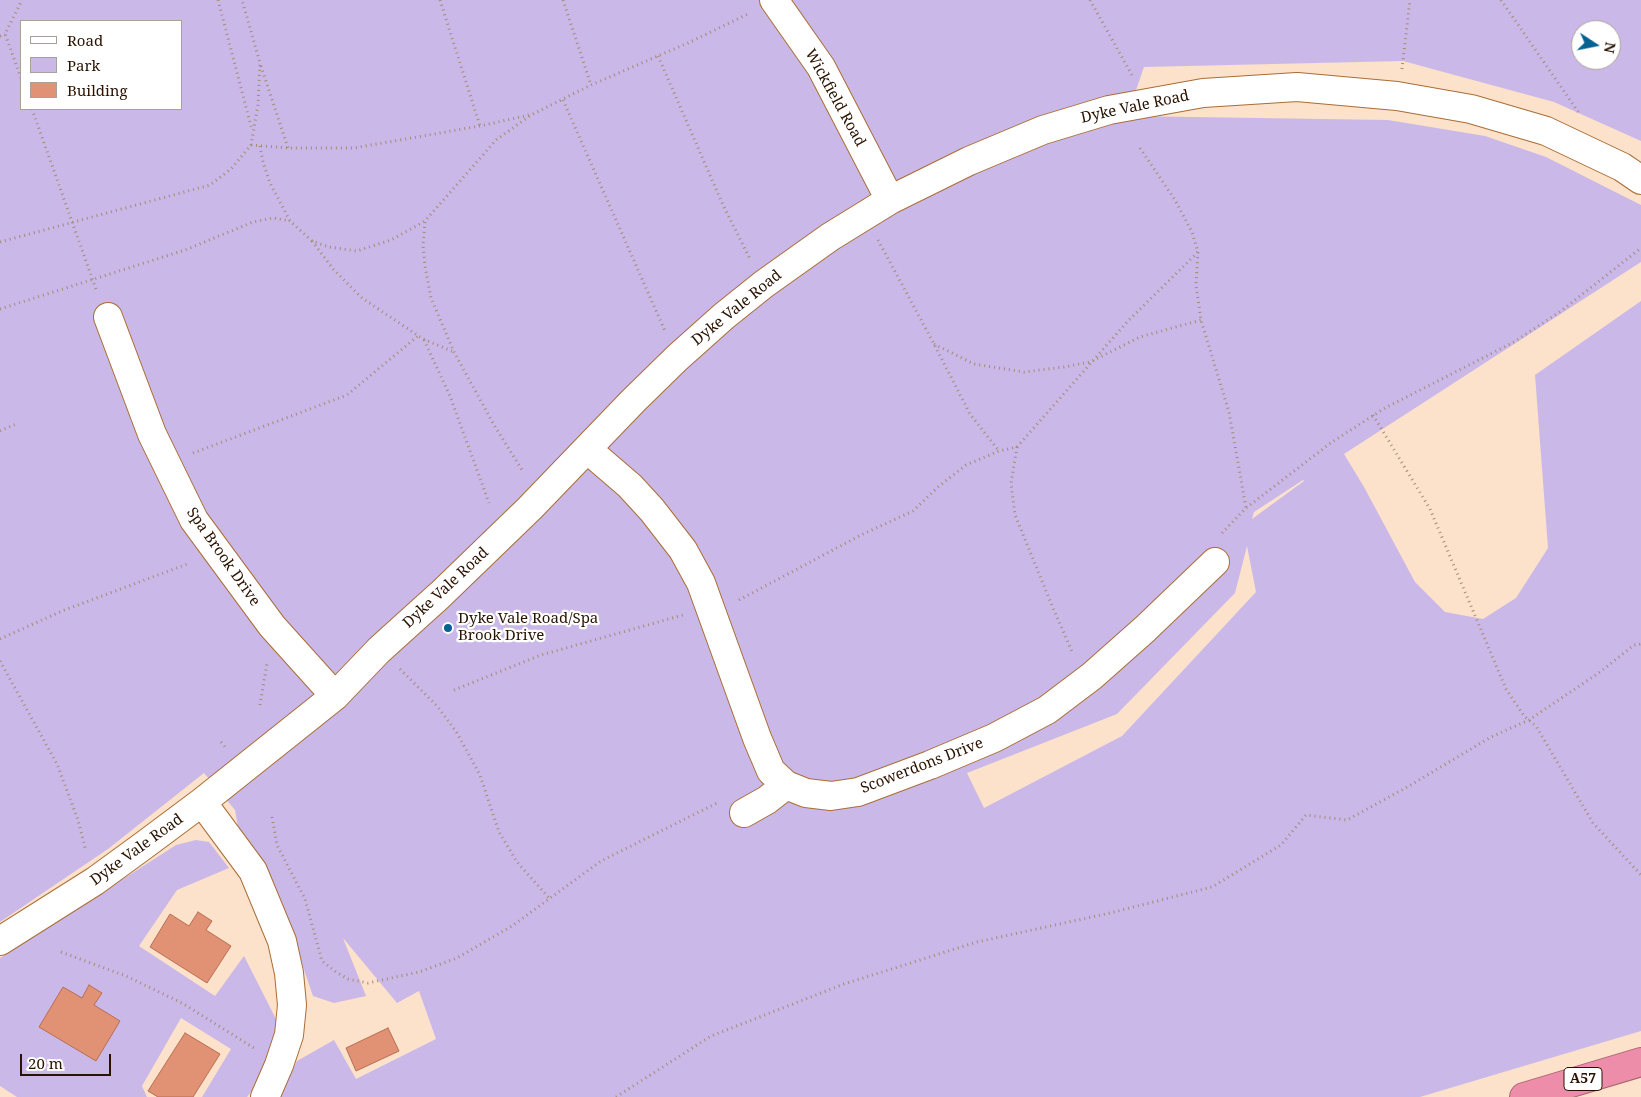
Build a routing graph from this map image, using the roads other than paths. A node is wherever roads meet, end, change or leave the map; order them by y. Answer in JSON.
{"nodes":[{"id":1,"x":774,"y":0,"type":"edge"},
{"id":2,"x":1641,"y":180,"type":"edge"},
{"id":3,"x":890,"y":200,"type":"junction"},
{"id":4,"x":108,"y":317,"type":"road end"},
{"id":5,"x":587,"y":449,"type":"junction"},
{"id":6,"x":1215,"y":562,"type":"dead end"},
{"id":7,"x":335,"y":696,"type":"junction"},
{"id":8,"x":786,"y":786,"type":"junction"},
{"id":9,"x":202,"y":802,"type":"junction"},
{"id":10,"x":733,"y":807,"type":"road end"},
{"id":11,"x":0,"y":940,"type":"edge"},
{"id":12,"x":1641,"y":1062,"type":"edge"},
{"id":13,"x":265,"y":1097,"type":"edge"},
{"id":14,"x":1524,"y":1097,"type":"edge"}],
"edges":[{"from":1,"to":3,"type":"street","name":"Wickfield Road"},
{"from":2,"to":3,"type":"street","name":"Dyke Vale Road"},
{"from":3,"to":5,"type":"street","name":"Dyke Vale Road"},
{"from":4,"to":7,"type":"street","name":"Spa Brook Drive"},
{"from":5,"to":7,"type":"street","name":"Dyke Vale Road"},
{"from":5,"to":8,"type":"street"},
{"from":6,"to":8,"type":"street","name":"Scowerdons Drive"},
{"from":7,"to":9,"type":"street","name":"Dyke Vale Road"},
{"from":8,"to":10,"type":"street"},
{"from":9,"to":11,"type":"street","name":"Dyke Vale Road"},
{"from":9,"to":13,"type":"street"},
{"from":12,"to":14,"type":"highway","number":"A57"}]}
